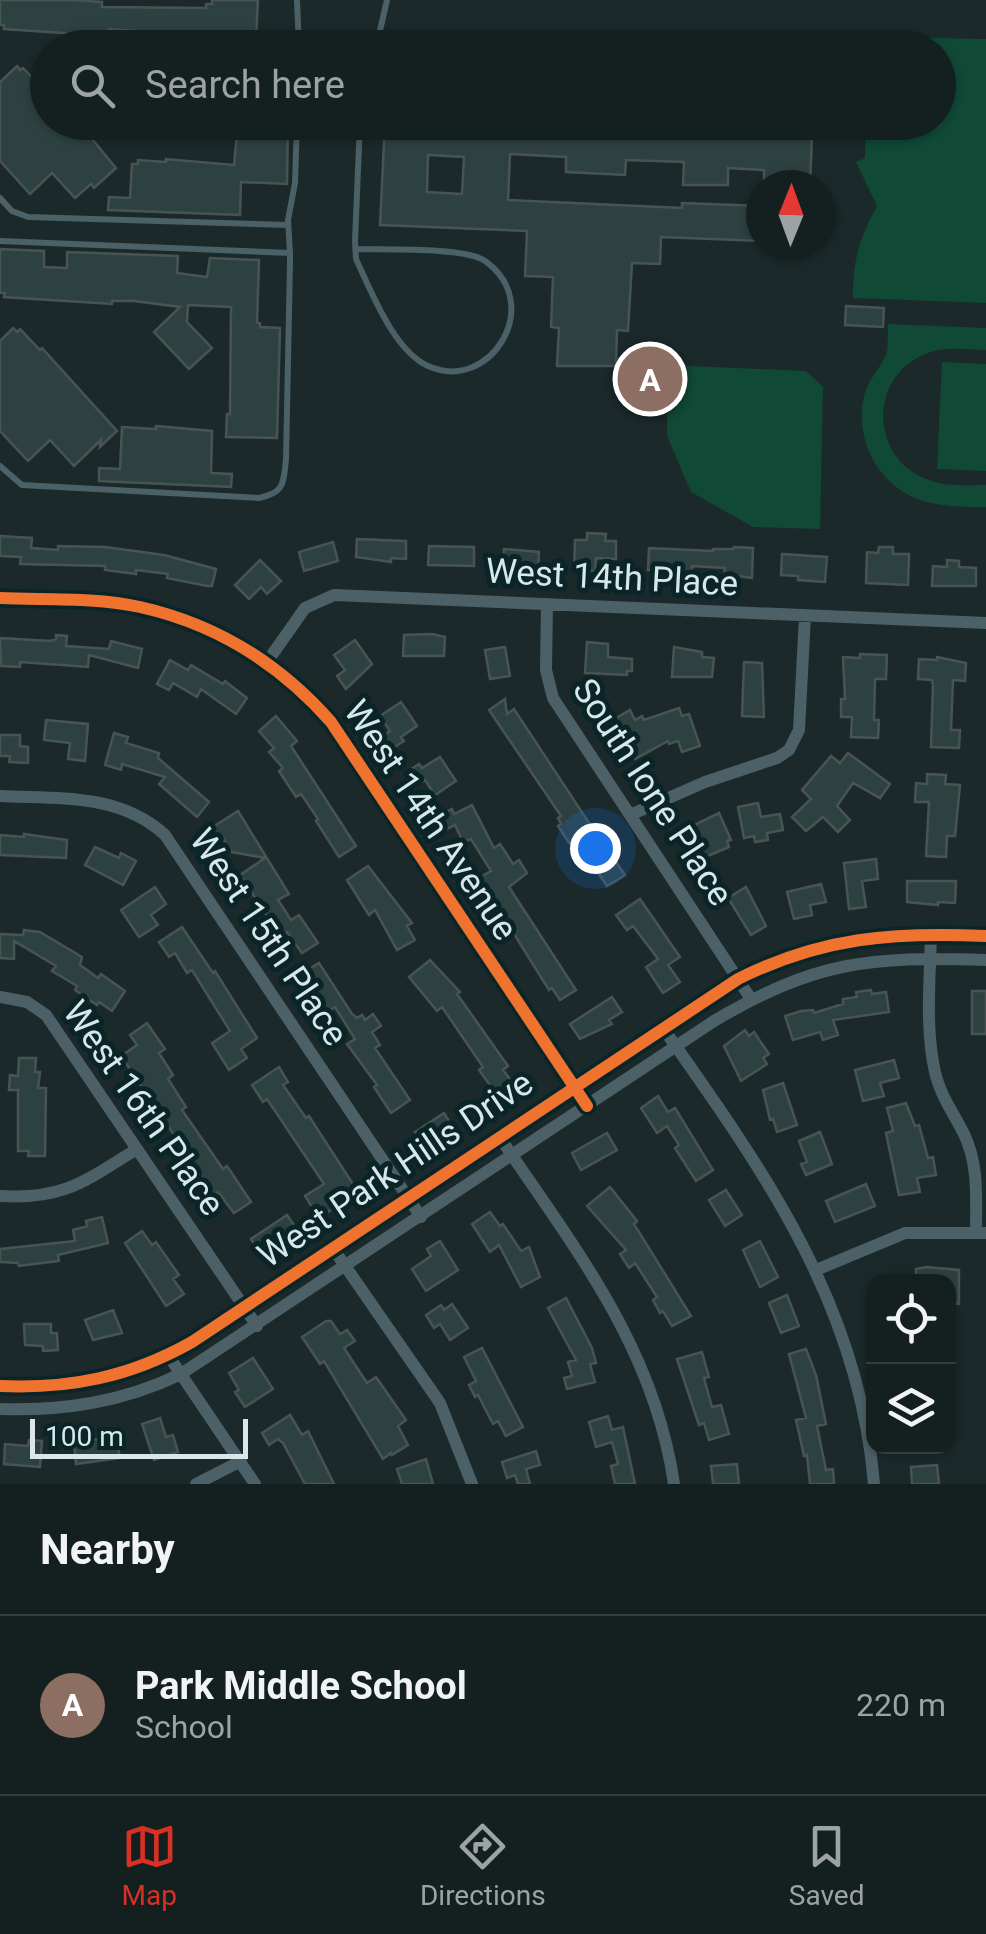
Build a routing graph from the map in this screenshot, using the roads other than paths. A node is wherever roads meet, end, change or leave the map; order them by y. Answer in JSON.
{"nodes":[{"id":1,"x":297,"y":0,"type":"edge"},
{"id":2,"x":387,"y":0,"type":"edge"},
{"id":3,"x":298,"y":30,"type":"edge"},
{"id":4,"x":380,"y":30,"type":"edge"},
{"id":5,"x":297,"y":140,"type":"edge"},
{"id":6,"x":359,"y":140,"type":"edge"},
{"id":7,"x":0,"y":198,"type":"edge"},
{"id":8,"x":288,"y":226,"type":"junction"},
{"id":9,"x":0,"y":241,"type":"edge"},
{"id":10,"x":356,"y":249,"type":"junction"},
{"id":11,"x":290,"y":253,"type":"junction"},
{"id":12,"x":0,"y":466,"type":"edge"},
{"id":13,"x":0,"y":598,"type":"edge"},
{"id":14,"x":547,"y":604,"type":"junction"},
{"id":15,"x":806,"y":616,"type":"junction"},
{"id":16,"x":986,"y":624,"type":"edge"},
{"id":17,"x":267,"y":662,"type":"junction"},
{"id":18,"x":0,"y":796,"type":"edge"},
{"id":19,"x":630,"y":814,"type":"junction"},
{"id":20,"x":931,"y":934,"type":"junction"},
{"id":21,"x":986,"y":936,"type":"edge"},
{"id":22,"x":930,"y":958,"type":"junction"},
{"id":23,"x":986,"y":960,"type":"edge"},
{"id":24,"x":738,"y":979,"type":"junction"},
{"id":25,"x":0,"y":997,"type":"edge"},
{"id":26,"x":751,"y":1000,"type":"junction"},
{"id":27,"x":663,"y":1028,"type":"junction"},
{"id":28,"x":676,"y":1046,"type":"junction"},
{"id":29,"x":574,"y":1086,"type":"junction"},
{"id":30,"x":587,"y":1106,"type":"junction"},
{"id":31,"x":499,"y":1136,"type":"junction"},
{"id":32,"x":137,"y":1148,"type":"junction"},
{"id":33,"x":512,"y":1156,"type":"junction"},
{"id":34,"x":0,"y":1196,"type":"edge"},
{"id":35,"x":408,"y":1197,"type":"junction"},
{"id":36,"x":421,"y":1217,"type":"junction"},
{"id":37,"x":981,"y":1233,"type":"edge"},
{"id":38,"x":332,"y":1247,"type":"junction"},
{"id":39,"x":346,"y":1266,"type":"junction"},
{"id":40,"x":816,"y":1270,"type":"junction"},
{"id":41,"x":244,"y":1306,"type":"junction"},
{"id":42,"x":257,"y":1326,"type":"junction"},
{"id":43,"x":168,"y":1355,"type":"junction"},
{"id":44,"x":181,"y":1374,"type":"junction"},
{"id":45,"x":0,"y":1386,"type":"edge"},
{"id":46,"x":0,"y":1408,"type":"edge"},
{"id":47,"x":241,"y":1461,"type":"junction"},
{"id":48,"x":196,"y":1484,"type":"edge"},
{"id":49,"x":255,"y":1484,"type":"edge"},
{"id":50,"x":472,"y":1484,"type":"edge"},
{"id":51,"x":674,"y":1484,"type":"edge"},
{"id":52,"x":874,"y":1484,"type":"edge"}],
"edges":[{"from":1,"to":3,"type":"lane"},
{"from":2,"to":4,"type":"lane"},
{"from":5,"to":8,"type":"lane"},
{"from":6,"to":10,"type":"lane"},
{"from":7,"to":8,"type":"lane"},
{"from":8,"to":11,"type":"lane"},
{"from":9,"to":11,"type":"lane"},
{"from":10,"to":10,"type":"lane"},
{"from":11,"to":12,"type":"lane"},
{"from":13,"to":17,"type":"street","name":"West 14th Avenue"},
{"from":14,"to":15,"type":"street","name":"West 14th Place"},
{"from":14,"to":17,"type":"street","name":"West 14th Place"},
{"from":14,"to":19,"type":"street","name":"South Ione Place"},
{"from":15,"to":16,"type":"street","name":"West 14th Place"},
{"from":15,"to":19,"type":"street"},
{"from":17,"to":29,"type":"street","name":"West 14th Avenue"},
{"from":18,"to":35,"type":"street","name":"West 15th Place"},
{"from":19,"to":24,"type":"street","name":"South Ione Place"},
{"from":20,"to":21,"type":"street","name":"West Park Hills Drive"},
{"from":20,"to":22,"type":"street"},
{"from":20,"to":24,"type":"street","name":"West Park Hills Drive"},
{"from":22,"to":23,"type":"street","name":"West Park Hills Drive"},
{"from":22,"to":26,"type":"street","name":"West Park Hills Drive"},
{"from":22,"to":37,"type":"street"},
{"from":24,"to":26,"type":"street","name":"South Ione Place"},
{"from":24,"to":27,"type":"street","name":"West Park Hills Drive"},
{"from":25,"to":32,"type":"street","name":"West 16th Place"},
{"from":26,"to":28,"type":"street","name":"West Park Hills Drive"},
{"from":27,"to":28,"type":"street"},
{"from":27,"to":29,"type":"street","name":"West Park Hills Drive"},
{"from":28,"to":30,"type":"street","name":"West Park Hills Drive"},
{"from":28,"to":40,"type":"street"},
{"from":29,"to":30,"type":"street","name":"West 14th Avenue"},
{"from":29,"to":31,"type":"street","name":"West Park Hills Drive"},
{"from":30,"to":33,"type":"street","name":"West Park Hills Drive"},
{"from":31,"to":33,"type":"street"},
{"from":31,"to":35,"type":"street","name":"West Park Hills Drive"},
{"from":32,"to":34,"type":"street"},
{"from":32,"to":41,"type":"street","name":"West 16th Place"},
{"from":33,"to":36,"type":"street","name":"West Park Hills Drive"},
{"from":33,"to":51,"type":"street"},
{"from":35,"to":36,"type":"street","name":"West 15th Place"},
{"from":35,"to":38,"type":"street","name":"West Park Hills Drive"},
{"from":36,"to":39,"type":"street","name":"West Park Hills Drive"},
{"from":37,"to":40,"type":"street"},
{"from":38,"to":39,"type":"street"},
{"from":38,"to":41,"type":"street","name":"West Park Hills Drive"},
{"from":39,"to":42,"type":"street","name":"West Park Hills Drive"},
{"from":39,"to":50,"type":"street"},
{"from":40,"to":52,"type":"street"},
{"from":41,"to":42,"type":"street","name":"West 16th Place"},
{"from":41,"to":43,"type":"street","name":"West Park Hills Drive"},
{"from":42,"to":44,"type":"street","name":"West Park Hills Drive"},
{"from":43,"to":44,"type":"street"},
{"from":43,"to":45,"type":"street","name":"West Park Hills Drive"},
{"from":44,"to":46,"type":"street","name":"West Park Hills Drive"},
{"from":44,"to":47,"type":"street"},
{"from":47,"to":48,"type":"street"},
{"from":47,"to":49,"type":"street"}]}
